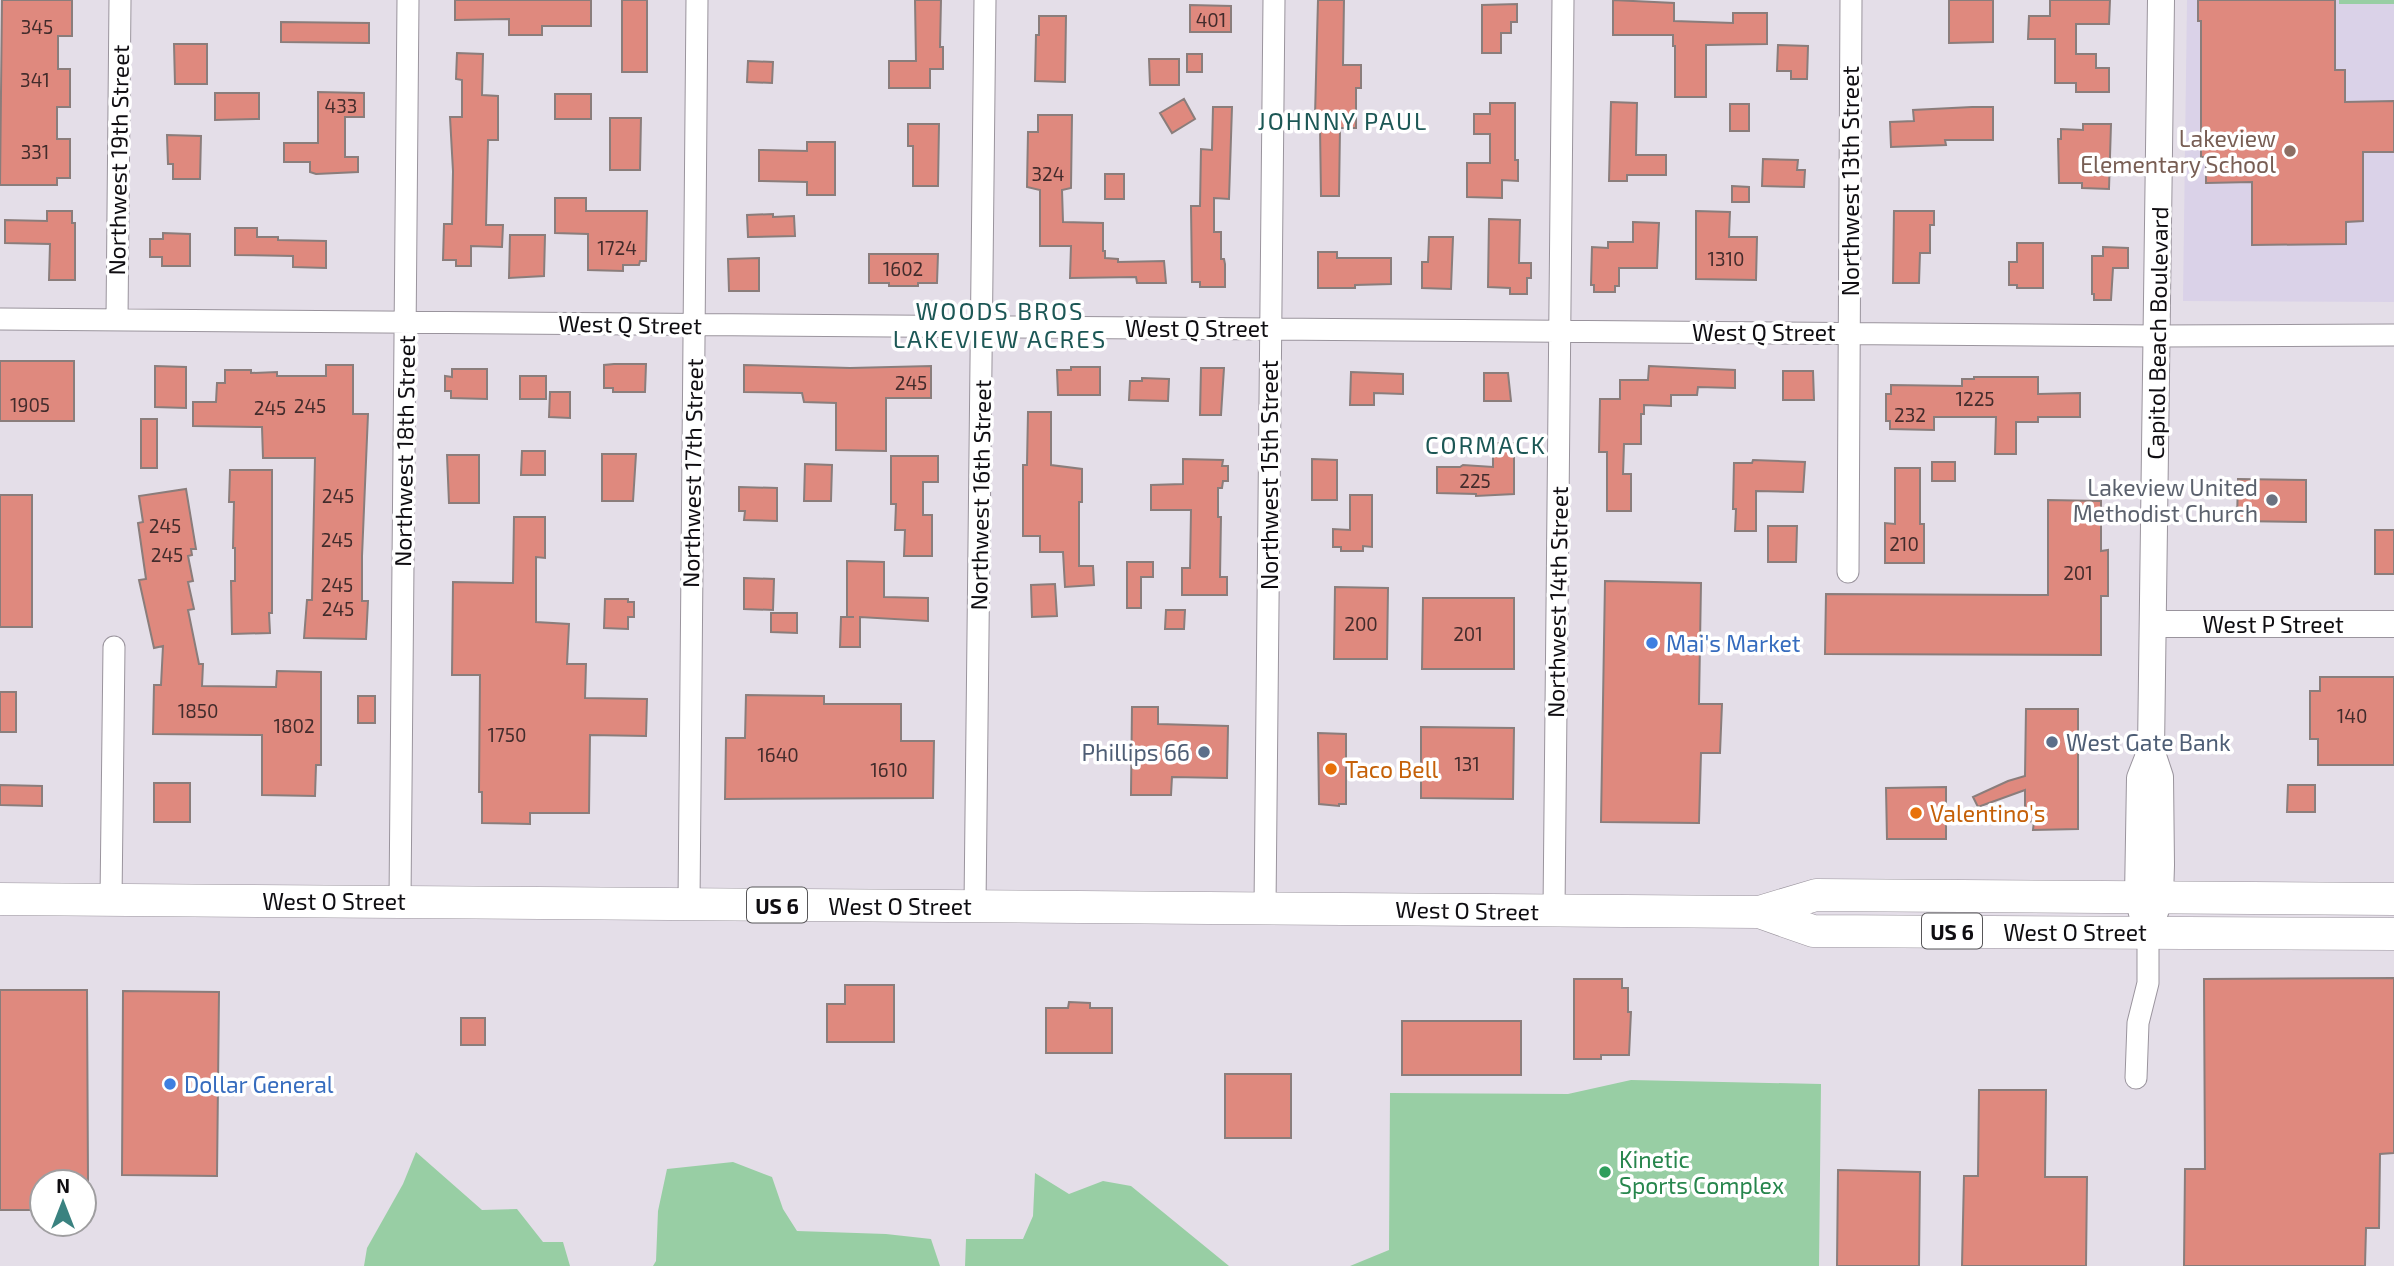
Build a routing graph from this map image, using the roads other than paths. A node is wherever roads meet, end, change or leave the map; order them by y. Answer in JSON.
{"nodes":[{"id":1,"x":120,"y":0,"type":"edge"},
{"id":2,"x":408,"y":0,"type":"edge"},
{"id":3,"x":697,"y":0,"type":"edge"},
{"id":4,"x":985,"y":0,"type":"edge"},
{"id":5,"x":1273,"y":0,"type":"edge"},
{"id":6,"x":1563,"y":0,"type":"edge"},
{"id":7,"x":1852,"y":0,"type":"edge"},
{"id":8,"x":2161,"y":0,"type":"edge"},
{"id":9,"x":0,"y":319,"type":"edge"},
{"id":10,"x":117,"y":320,"type":"junction"},
{"id":11,"x":405,"y":322,"type":"junction"},
{"id":12,"x":694,"y":325,"type":"junction"},
{"id":13,"x":982,"y":327,"type":"junction"},
{"id":14,"x":1270,"y":329,"type":"junction"},
{"id":15,"x":1559,"y":331,"type":"junction"},
{"id":16,"x":1849,"y":333,"type":"junction"},
{"id":17,"x":2394,"y":335,"type":"edge"},
{"id":18,"x":2157,"y":336,"type":"junction"},
{"id":19,"x":1847,"y":572,"type":"dead end"},
{"id":20,"x":2153,"y":624,"type":"junction"},
{"id":21,"x":2394,"y":624,"type":"edge"},
{"id":22,"x":114,"y":647,"type":"dead end"},
{"id":23,"x":2149,"y":897,"type":"junction"},
{"id":24,"x":0,"y":899,"type":"edge"},
{"id":25,"x":2394,"y":899,"type":"edge"},
{"id":26,"x":111,"y":900,"type":"junction"},
{"id":27,"x":400,"y":901,"type":"junction"},
{"id":28,"x":688,"y":904,"type":"junction"},
{"id":29,"x":975,"y":906,"type":"junction"},
{"id":30,"x":1265,"y":908,"type":"junction"},
{"id":31,"x":1554,"y":911,"type":"junction"},
{"id":32,"x":1759,"y":912,"type":"junction"},
{"id":33,"x":2148,"y":933,"type":"junction"},
{"id":34,"x":2394,"y":933,"type":"edge"},
{"id":35,"x":2136,"y":1077,"type":"dead end"}],
"edges":[{"from":1,"to":10,"type":"street","name":"Northwest 19th Street"},
{"from":2,"to":11,"type":"street","name":"Northwest 18th Street"},
{"from":3,"to":12,"type":"street","name":"Northwest 17th Street"},
{"from":4,"to":13,"type":"street","name":"Northwest 16th Street"},
{"from":5,"to":14,"type":"street","name":"Northwest 15th Street"},
{"from":6,"to":15,"type":"street","name":"Northwest 14th Street"},
{"from":7,"to":16,"type":"street","name":"Northwest 13th Street"},
{"from":8,"to":18,"type":"street","name":"Capitol Beach Boulevard"},
{"from":9,"to":10,"type":"street","name":"West Q Street"},
{"from":10,"to":11,"type":"street","name":"West Q Street"},
{"from":11,"to":12,"type":"street","name":"West Q Street"},
{"from":11,"to":27,"type":"street","name":"Northwest 18th Street"},
{"from":12,"to":13,"type":"street","name":"West Q Street"},
{"from":12,"to":28,"type":"street","name":"Northwest 17th Street"},
{"from":13,"to":14,"type":"street","name":"West Q Street"},
{"from":13,"to":29,"type":"street","name":"Northwest 16th Street"},
{"from":14,"to":15,"type":"street","name":"West Q Street"},
{"from":14,"to":30,"type":"street","name":"Northwest 15th Street"},
{"from":15,"to":16,"type":"street","name":"West Q Street"},
{"from":15,"to":31,"type":"street","name":"Northwest 14th Street"},
{"from":16,"to":18,"type":"street","name":"West Q Street"},
{"from":16,"to":19,"type":"street","name":"Northwest 13th Street"},
{"from":17,"to":18,"type":"street","name":"West Q Street"},
{"from":18,"to":20,"type":"street","name":"Capitol Beach Boulevard"},
{"from":20,"to":21,"type":"street","name":"West P Street"},
{"from":20,"to":23,"type":"street","name":"Capitol Beach Boulevard"},
{"from":22,"to":26,"type":"street"},
{"from":23,"to":25,"type":"main road","name":"West O Street","number":"US 6"},
{"from":23,"to":32,"type":"main road","name":"West O Street","number":"US 6"},
{"from":23,"to":33,"type":"street","name":"Capitol Beach Boulevard"},
{"from":24,"to":26,"type":"main road","name":"West O Street","number":"US 6"},
{"from":26,"to":27,"type":"main road","name":"West O Street","number":"US 6"},
{"from":27,"to":28,"type":"main road","name":"West O Street","number":"US 6"},
{"from":28,"to":29,"type":"main road","name":"West O Street","number":"US 6"},
{"from":29,"to":30,"type":"main road","name":"West O Street","number":"US 6"},
{"from":30,"to":31,"type":"main road","name":"West O Street","number":"US 6"},
{"from":31,"to":32,"type":"main road","name":"West O Street","number":"US 6"},
{"from":32,"to":33,"type":"main road","name":"West O Street","number":"US 6"},
{"from":33,"to":34,"type":"main road","name":"West O Street","number":"US 6"},
{"from":33,"to":35,"type":"street"}]}
